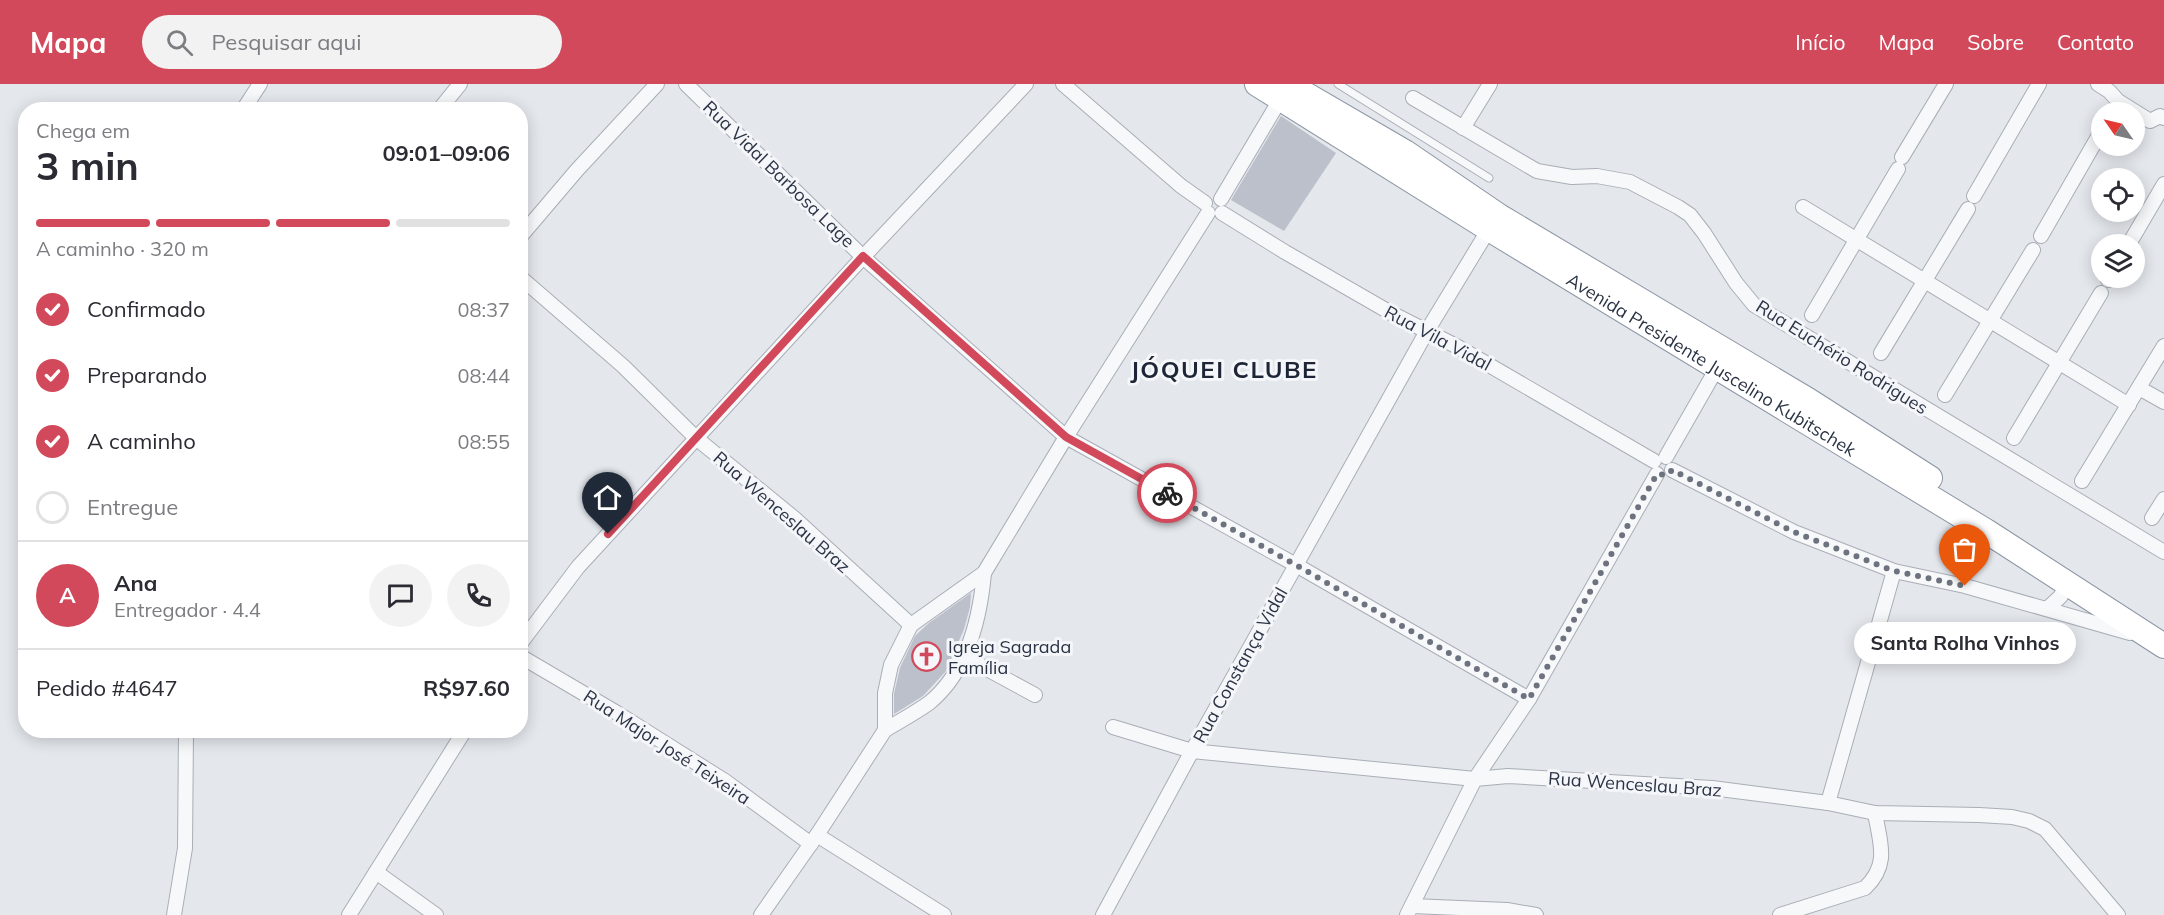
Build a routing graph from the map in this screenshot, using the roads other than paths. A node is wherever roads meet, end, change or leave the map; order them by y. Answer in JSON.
{"nodes":[{"id":1,"x":260,"y":84,"type":"edge"},
{"id":2,"x":460,"y":84,"type":"edge"},
{"id":3,"x":657,"y":84,"type":"edge"},
{"id":4,"x":686,"y":84,"type":"edge"},
{"id":5,"x":1026,"y":84,"type":"edge"},
{"id":6,"x":1063,"y":84,"type":"edge"},
{"id":7,"x":1257,"y":84,"type":"edge"},
{"id":8,"x":1338,"y":84,"type":"edge"},
{"id":9,"x":1490,"y":84,"type":"edge"},
{"id":10,"x":1946,"y":84,"type":"edge"},
{"id":11,"x":2040,"y":84,"type":"edge"},
{"id":12,"x":2098,"y":84,"type":"edge"},
{"id":13,"x":1284,"y":91,"type":"edge"},
{"id":14,"x":1413,"y":98,"type":"dead end"},
{"id":15,"x":248,"y":102,"type":"edge"},
{"id":16,"x":446,"y":102,"type":"edge"},
{"id":17,"x":2113,"y":102,"type":"edge"},
{"id":18,"x":2164,"y":118,"type":"edge"},
{"id":19,"x":2145,"y":119,"type":"edge"},
{"id":20,"x":1463,"y":128,"type":"junction"},
{"id":21,"x":2091,"y":149,"type":"edge"},
{"id":22,"x":1489,"y":178,"type":"dead end"},
{"id":23,"x":2164,"y":184,"type":"edge"},
{"id":24,"x":1974,"y":196,"type":"dead end"},
{"id":25,"x":1214,"y":207,"type":"junction"},
{"id":26,"x":1803,"y":207,"type":"dead end"},
{"id":27,"x":1968,"y":209,"type":"dead end"},
{"id":28,"x":528,"y":228,"type":"edge"},
{"id":29,"x":1489,"y":229,"type":"junction"},
{"id":30,"x":2135,"y":234,"type":"edge"},
{"id":31,"x":2041,"y":236,"type":"dead end"},
{"id":32,"x":1858,"y":239,"type":"junction"},
{"id":33,"x":2034,"y":250,"type":"dead end"},
{"id":34,"x":863,"y":256,"type":"junction"},
{"id":35,"x":1925,"y":281,"type":"junction"},
{"id":36,"x":528,"y":284,"type":"edge"},
{"id":37,"x":2101,"y":293,"type":"dead end"},
{"id":38,"x":1812,"y":315,"type":"dead end"},
{"id":39,"x":1990,"y":320,"type":"junction"},
{"id":40,"x":1427,"y":331,"type":"junction"},
{"id":41,"x":2164,"y":346,"type":"edge"},
{"id":42,"x":1881,"y":353,"type":"dead end"},
{"id":43,"x":2060,"y":363,"type":"junction"},
{"id":44,"x":1717,"y":368,"type":"junction"},
{"id":45,"x":2139,"y":388,"type":"junction"},
{"id":46,"x":1945,"y":395,"type":"dead end"},
{"id":47,"x":2164,"y":402,"type":"edge"},
{"id":48,"x":2129,"y":405,"type":"junction"},
{"id":49,"x":1066,"y":437,"type":"junction"},
{"id":50,"x":696,"y":438,"type":"junction"},
{"id":51,"x":2014,"y":438,"type":"dead end"},
{"id":52,"x":1659,"y":464,"type":"junction"},
{"id":53,"x":2082,"y":481,"type":"dead end"},
{"id":54,"x":2164,"y":499,"type":"edge"},
{"id":55,"x":2152,"y":518,"type":"dead end"},
{"id":56,"x":2164,"y":552,"type":"edge"},
{"id":57,"x":1296,"y":565,"type":"junction"},
{"id":58,"x":1894,"y":571,"type":"junction"},
{"id":59,"x":984,"y":573,"type":"junction"},
{"id":60,"x":2066,"y":581,"type":"junction"},
{"id":61,"x":2048,"y":608,"type":"junction"},
{"id":62,"x":911,"y":625,"type":"junction"},
{"id":63,"x":528,"y":633,"type":"edge"},
{"id":64,"x":2161,"y":644,"type":"edge"},
{"id":65,"x":965,"y":657,"type":"junction"},
{"id":66,"x":528,"y":661,"type":"edge"},
{"id":67,"x":1035,"y":695,"type":"dead end"},
{"id":68,"x":1529,"y":699,"type":"junction"},
{"id":69,"x":1113,"y":727,"type":"dead end"},
{"id":70,"x":885,"y":730,"type":"junction"},
{"id":71,"x":186,"y":738,"type":"edge"},
{"id":72,"x":460,"y":738,"type":"edge"},
{"id":73,"x":1192,"y":751,"type":"junction"},
{"id":74,"x":1475,"y":779,"type":"junction"},
{"id":75,"x":1828,"y":803,"type":"junction"},
{"id":76,"x":1875,"y":813,"type":"junction"},
{"id":77,"x":814,"y":839,"type":"junction"},
{"id":78,"x":376,"y":872,"type":"junction"},
{"id":79,"x":1409,"y":910,"type":"edge"},
{"id":80,"x":174,"y":915,"type":"edge"},
{"id":81,"x":349,"y":915,"type":"edge"},
{"id":82,"x":436,"y":915,"type":"edge"},
{"id":83,"x":761,"y":915,"type":"edge"},
{"id":84,"x":944,"y":915,"type":"edge"},
{"id":85,"x":1103,"y":915,"type":"edge"},
{"id":86,"x":1536,"y":915,"type":"edge"},
{"id":87,"x":1780,"y":915,"type":"edge"},
{"id":88,"x":2118,"y":915,"type":"edge"}],
"edges":[{"from":1,"to":15,"type":"street"},
{"from":2,"to":16,"type":"street"},
{"from":3,"to":28,"type":"street"},
{"from":4,"to":34,"type":"street","name":"Rua Vidal Barbosa Lage"},
{"from":5,"to":34,"type":"street"},
{"from":6,"to":25,"type":"street","name":"Rua Vila Vidal"},
{"from":7,"to":13,"type":"highway","name":"Avenida Presidente Juscelino Kubitschek"},
{"from":8,"to":22,"type":"lane"},
{"from":9,"to":20,"type":"street"},
{"from":10,"to":32,"type":"street"},
{"from":11,"to":24,"type":"street"},
{"from":12,"to":17,"type":"street"},
{"from":13,"to":25,"type":"street"},
{"from":13,"to":29,"type":"highway","name":"Avenida Presidente Juscelino Kubitschek"},
{"from":13,"to":64,"type":"highway","name":"Avenida Presidente Juscelino Kubitschek"},
{"from":14,"to":20,"type":"street","name":"Rua Euchério Rodrigues"},
{"from":18,"to":19,"type":"street"},
{"from":20,"to":56,"type":"street","name":"Rua Euchério Rodrigues"},
{"from":21,"to":31,"type":"street"},
{"from":23,"to":30,"type":"street"},
{"from":25,"to":40,"type":"street","name":"Rua Vila Vidal"},
{"from":25,"to":49,"type":"street"},
{"from":26,"to":32,"type":"street"},
{"from":27,"to":35,"type":"street"},
{"from":29,"to":40,"type":"street","name":"Rua Constança Vidal"},
{"from":29,"to":44,"type":"highway","name":"Avenida Presidente Juscelino Kubitschek"},
{"from":32,"to":35,"type":"street"},
{"from":32,"to":38,"type":"street"},
{"from":33,"to":39,"type":"street"},
{"from":34,"to":49,"type":"street","name":"Rua Vidal Barbosa Lage"},
{"from":34,"to":50,"type":"street"},
{"from":35,"to":39,"type":"street"},
{"from":35,"to":42,"type":"street"},
{"from":36,"to":50,"type":"street","name":"Rua Wenceslau Braz"},
{"from":37,"to":43,"type":"street"},
{"from":39,"to":43,"type":"street"},
{"from":39,"to":46,"type":"street"},
{"from":40,"to":52,"type":"street","name":"Rua Vila Vidal"},
{"from":40,"to":57,"type":"street","name":"Rua Constança Vidal"},
{"from":41,"to":45,"type":"street"},
{"from":43,"to":48,"type":"street"},
{"from":43,"to":51,"type":"street"},
{"from":44,"to":52,"type":"street"},
{"from":44,"to":60,"type":"highway","name":"Avenida Presidente Juscelino Kubitschek"},
{"from":45,"to":47,"type":"street"},
{"from":45,"to":48,"type":"street"},
{"from":48,"to":53,"type":"street"},
{"from":49,"to":57,"type":"street","name":"Rua Vidal Barbosa Lage"},
{"from":49,"to":59,"type":"street"},
{"from":50,"to":62,"type":"street","name":"Rua Wenceslau Braz"},
{"from":50,"to":63,"type":"street"},
{"from":52,"to":58,"type":"street"},
{"from":52,"to":68,"type":"street"},
{"from":54,"to":55,"type":"street"},
{"from":57,"to":68,"type":"street","name":"Rua Vidal Barbosa Lage"},
{"from":57,"to":73,"type":"street","name":"Rua Constança Vidal"},
{"from":58,"to":61,"type":"street"},
{"from":58,"to":75,"type":"street"},
{"from":59,"to":62,"type":"street"},
{"from":59,"to":65,"type":"street"},
{"from":60,"to":61,"type":"street"},
{"from":60,"to":64,"type":"highway","name":"Avenida Presidente Juscelino Kubitschek"},
{"from":61,"to":64,"type":"street"},
{"from":62,"to":70,"type":"street"},
{"from":65,"to":67,"type":"street"},
{"from":65,"to":70,"type":"street"},
{"from":66,"to":77,"type":"street","name":"Rua Major José Teixeira"},
{"from":68,"to":74,"type":"street"},
{"from":69,"to":73,"type":"street","name":"Rua Wenceslau Braz"},
{"from":70,"to":77,"type":"street"},
{"from":71,"to":80,"type":"street"},
{"from":72,"to":78,"type":"street"},
{"from":73,"to":74,"type":"street","name":"Rua Wenceslau Braz"},
{"from":73,"to":85,"type":"street","name":"Rua Constança Vidal"},
{"from":74,"to":75,"type":"street","name":"Rua Wenceslau Braz"},
{"from":74,"to":79,"type":"street"},
{"from":75,"to":76,"type":"street","name":"Rua Wenceslau Braz"},
{"from":76,"to":87,"type":"street"},
{"from":76,"to":88,"type":"street","name":"Rua Wenceslau Braz"},
{"from":77,"to":83,"type":"street"},
{"from":77,"to":84,"type":"street","name":"Rua Major José Teixeira"},
{"from":78,"to":81,"type":"street"},
{"from":78,"to":82,"type":"street"},
{"from":79,"to":86,"type":"street"}]}
